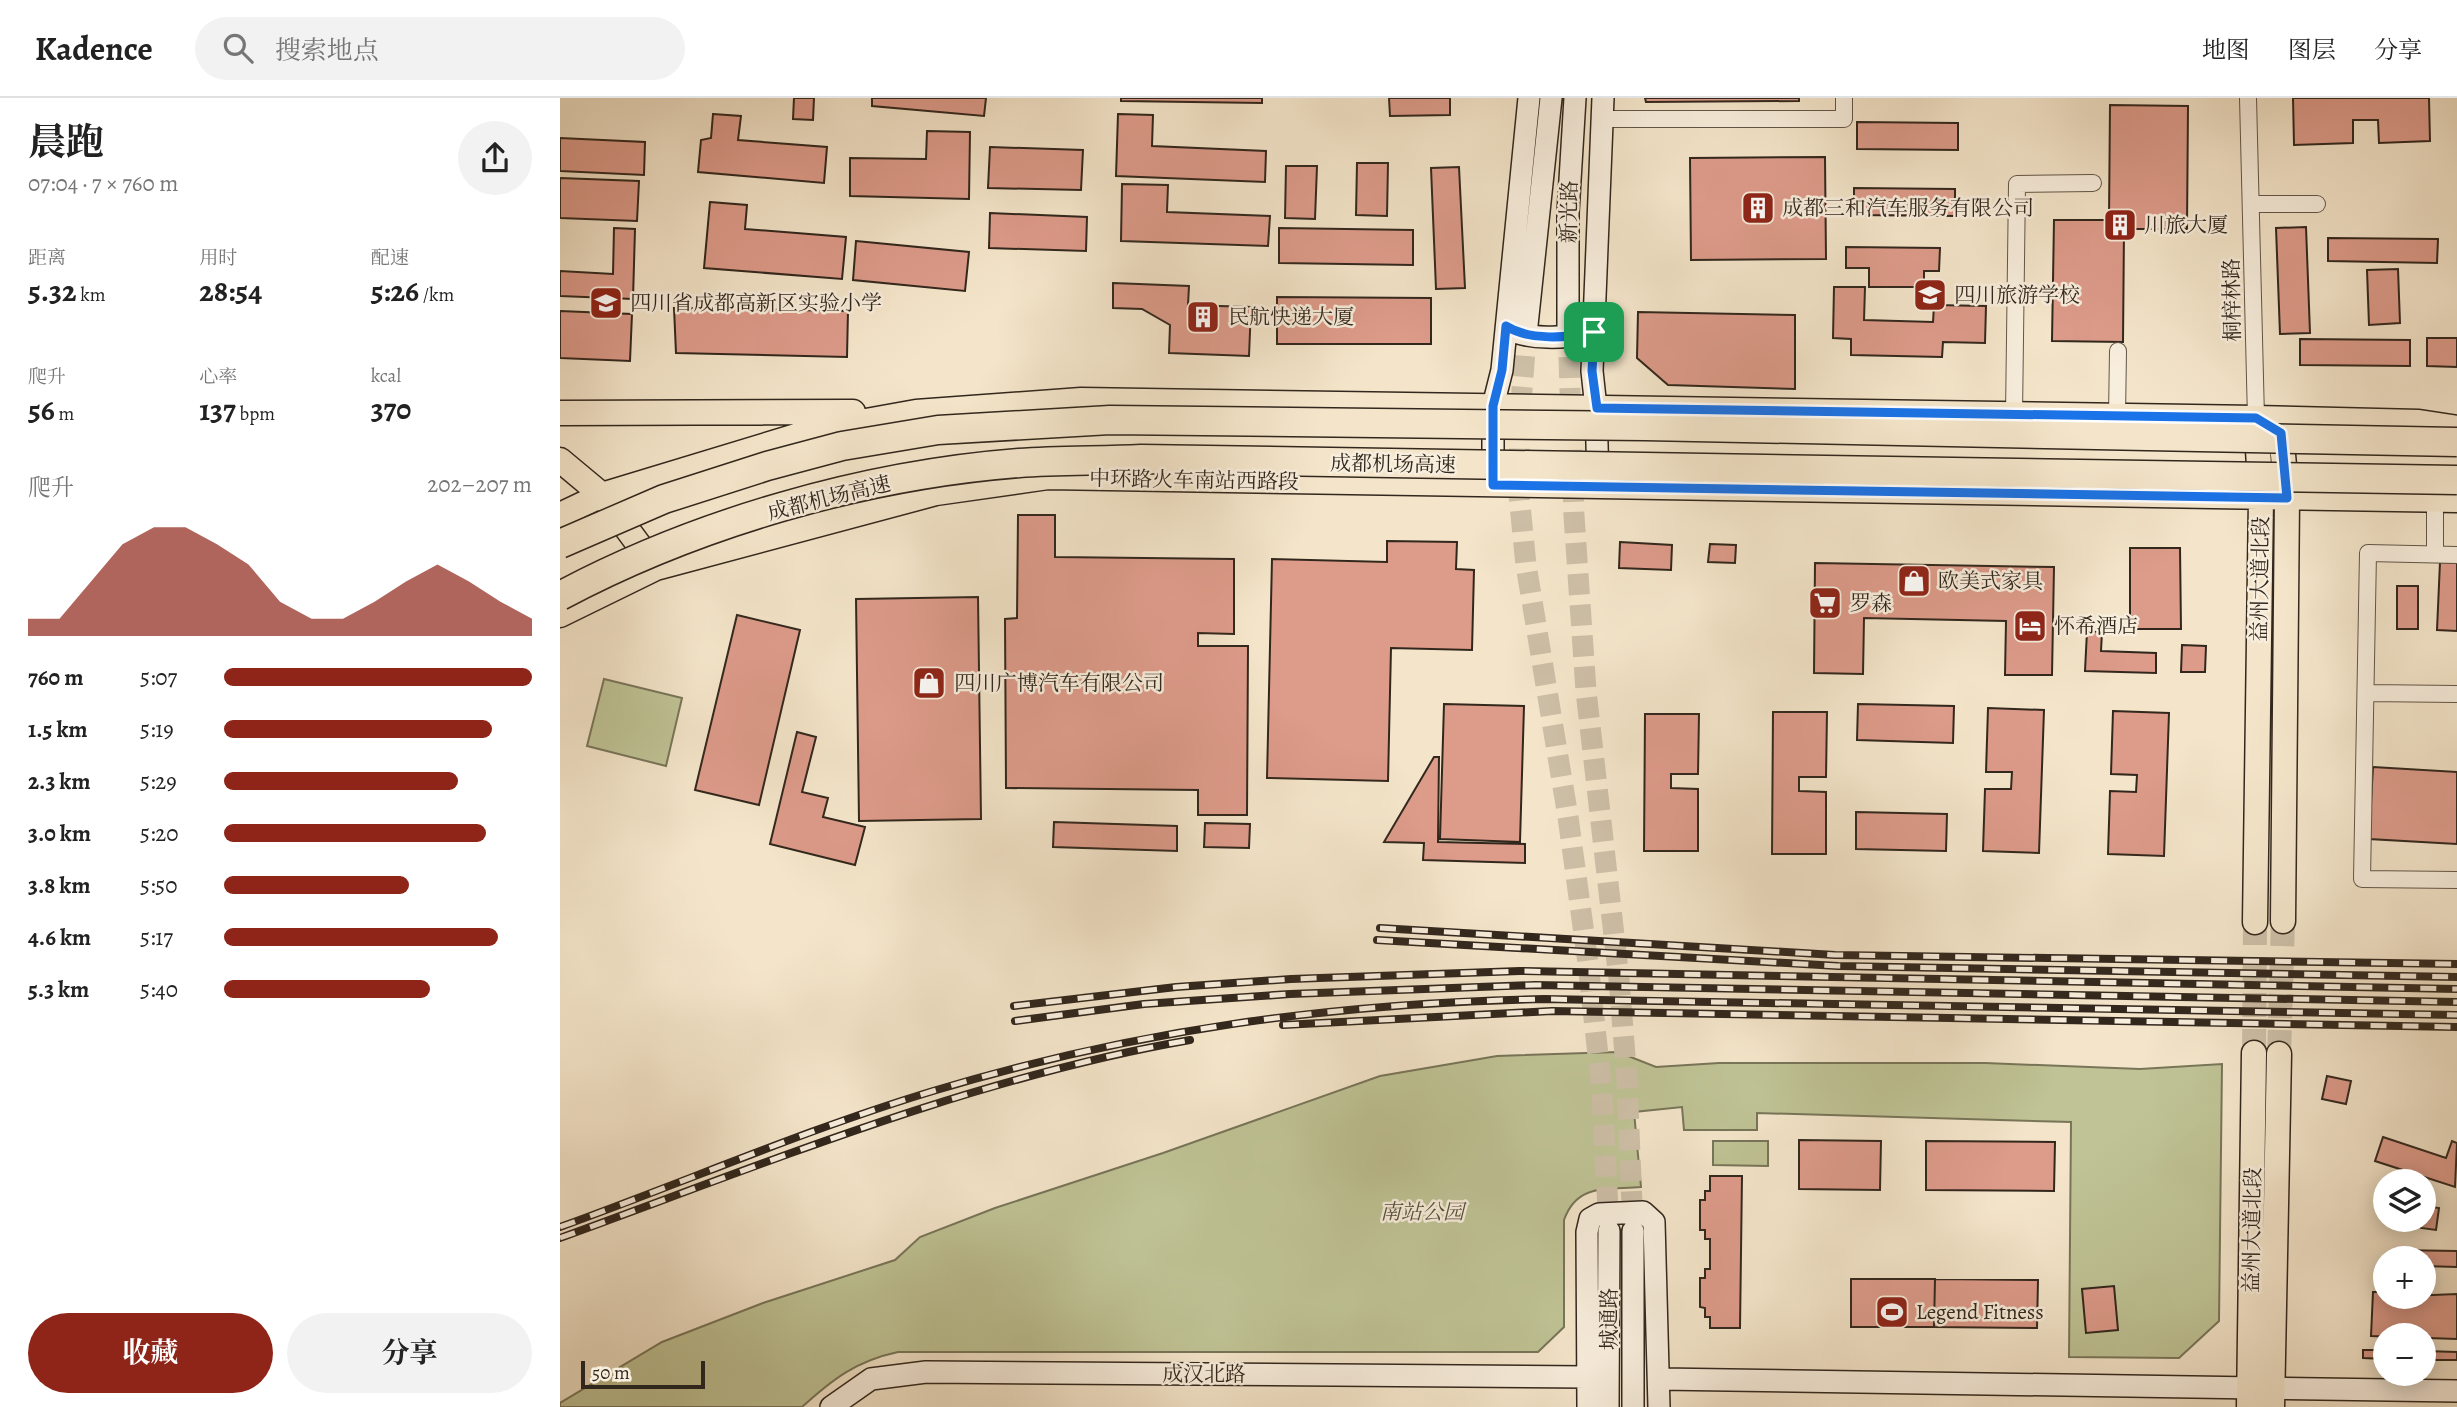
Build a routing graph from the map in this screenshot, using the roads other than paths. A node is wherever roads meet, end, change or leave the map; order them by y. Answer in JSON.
{"nodes":[{"id":1,"x":1529,"y":98,"type":"edge"},
{"id":2,"x":1551,"y":98,"type":"edge"},
{"id":3,"x":1575,"y":98,"type":"edge"},
{"id":4,"x":1844,"y":98,"type":"edge"},
{"id":5,"x":2248,"y":98,"type":"edge"},
{"id":6,"x":1603,"y":108,"type":"edge"},
{"id":7,"x":2092,"y":183,"type":"dead end"},
{"id":8,"x":2251,"y":204,"type":"junction"},
{"id":9,"x":2317,"y":204,"type":"dead end"},
{"id":10,"x":1516,"y":326,"type":"junction"},
{"id":11,"x":1568,"y":326,"type":"tunnel mouth"},
{"id":12,"x":1594,"y":332,"type":"junction"},
{"id":13,"x":2118,"y":351,"type":"dead end"},
{"id":14,"x":1493,"y":406,"type":"junction"},
{"id":15,"x":1597,"y":408,"type":"junction"},
{"id":16,"x":916,"y":412,"type":"junction"},
{"id":17,"x":560,"y":413,"type":"edge"},
{"id":18,"x":2014,"y":415,"type":"junction"},
{"id":19,"x":2117,"y":416,"type":"junction"},
{"id":20,"x":2256,"y":418,"type":"junction"},
{"id":21,"x":2419,"y":422,"type":"junction"},
{"id":22,"x":2457,"y":422,"type":"edge"},
{"id":23,"x":2457,"y":428,"type":"edge"},
{"id":24,"x":2457,"y":442,"type":"edge"},
{"id":25,"x":560,"y":460,"type":"edge"},
{"id":26,"x":2457,"y":480,"type":"edge"},
{"id":27,"x":1493,"y":485,"type":"junction"},
{"id":28,"x":1598,"y":486,"type":"junction"},
{"id":29,"x":602,"y":495,"type":"junction"},
{"id":30,"x":2261,"y":498,"type":"junction"},
{"id":31,"x":2287,"y":498,"type":"junction"},
{"id":32,"x":2446,"y":500,"type":"edge"},
{"id":33,"x":560,"y":515,"type":"edge"},
{"id":34,"x":560,"y":544,"type":"edge"},
{"id":35,"x":2435,"y":554,"type":"junction"},
{"id":36,"x":2457,"y":555,"type":"edge"},
{"id":37,"x":656,"y":568,"type":"junction"},
{"id":38,"x":560,"y":596,"type":"edge"},
{"id":39,"x":560,"y":615,"type":"edge"},
{"id":40,"x":2366,"y":693,"type":"junction"},
{"id":41,"x":2457,"y":694,"type":"edge"},
{"id":42,"x":2457,"y":880,"type":"edge"},
{"id":43,"x":2283,"y":921,"type":"tunnel mouth"},
{"id":44,"x":2255,"y":922,"type":"tunnel mouth"},
{"id":45,"x":2254,"y":1053,"type":"tunnel mouth"},
{"id":46,"x":2279,"y":1054,"type":"tunnel mouth"},
{"id":47,"x":1609,"y":1231,"type":"tunnel mouth"},
{"id":48,"x":1633,"y":1231,"type":"tunnel mouth"},
{"id":49,"x":1587,"y":1377,"type":"junction"},
{"id":50,"x":1660,"y":1379,"type":"junction"},
{"id":51,"x":2457,"y":1391,"type":"edge"},
{"id":52,"x":2261,"y":1398,"type":"edge"},
{"id":53,"x":831,"y":1407,"type":"edge"},
{"id":54,"x":1588,"y":1407,"type":"edge"},
{"id":55,"x":1608,"y":1407,"type":"edge"},
{"id":56,"x":1633,"y":1407,"type":"edge"},
{"id":57,"x":1659,"y":1407,"type":"edge"}],
"edges":[{"from":1,"to":10,"type":"street"},
{"from":2,"to":10,"type":"street"},
{"from":3,"to":11,"type":"street","name":"新光路"},
{"from":4,"to":6,"type":"street"},
{"from":5,"to":8,"type":"street","name":"桐梓林路"},
{"from":6,"to":12,"type":"street"},
{"from":7,"to":18,"type":"street"},
{"from":8,"to":9,"type":"street"},
{"from":8,"to":20,"type":"street","name":"桐梓林路"},
{"from":10,"to":12,"type":"street"},
{"from":10,"to":14,"type":"street"},
{"from":12,"to":15,"type":"street"},
{"from":13,"to":19,"type":"street"},
{"from":14,"to":15,"type":"main road"},
{"from":14,"to":16,"type":"main road"},
{"from":14,"to":27,"type":"street"},
{"from":15,"to":18,"type":"main road"},
{"from":15,"to":28,"type":"street"},
{"from":16,"to":17,"type":"main road"},
{"from":16,"to":29,"type":"main road"},
{"from":18,"to":19,"type":"main road"},
{"from":19,"to":20,"type":"main road"},
{"from":20,"to":21,"type":"main road"},
{"from":20,"to":30,"type":"main road","name":"益州大道北段"},
{"from":20,"to":31,"type":"main road","name":"益州大道北段"},
{"from":21,"to":22,"type":"street"},
{"from":21,"to":23,"type":"main road"},
{"from":24,"to":34,"type":"highway","name":"成都机场高速","bridge":true},
{"from":25,"to":29,"type":"main road"},
{"from":26,"to":38,"type":"highway","name":"成都机场高速","bridge":true},
{"from":27,"to":28,"type":"main road","name":"中环路火车南站西路段"},
{"from":27,"to":37,"type":"main road","name":"中环路火车南站西路段"},
{"from":28,"to":30,"type":"main road","name":"中环路火车南站西路段"},
{"from":29,"to":33,"type":"main road"},
{"from":29,"to":37,"type":"main road"},
{"from":30,"to":31,"type":"main road","name":"中环路火车南站西路段"},
{"from":30,"to":44,"type":"main road","name":"益州大道北段"},
{"from":31,"to":32,"type":"main road","name":"中环路火车南站西路段"},
{"from":31,"to":43,"type":"main road","name":"益州大道北段"},
{"from":32,"to":35,"type":"street"},
{"from":35,"to":36,"type":"street"},
{"from":35,"to":40,"type":"street"},
{"from":37,"to":39,"type":"main road","name":"中环路火车南站西路段"},
{"from":40,"to":41,"type":"street"},
{"from":40,"to":42,"type":"street"},
{"from":45,"to":52,"type":"main road","name":"益州大道北段"},
{"from":46,"to":52,"type":"main road","name":"益州大道北段"},
{"from":47,"to":55,"type":"street","name":"城通路"},
{"from":48,"to":56,"type":"street","name":"城通路"},
{"from":49,"to":50,"type":"street"},
{"from":49,"to":53,"type":"street","name":"成汉北路"},
{"from":49,"to":54,"type":"street"},
{"from":50,"to":52,"type":"street"},
{"from":50,"to":57,"type":"street"},
{"from":51,"to":52,"type":"street"}]}
